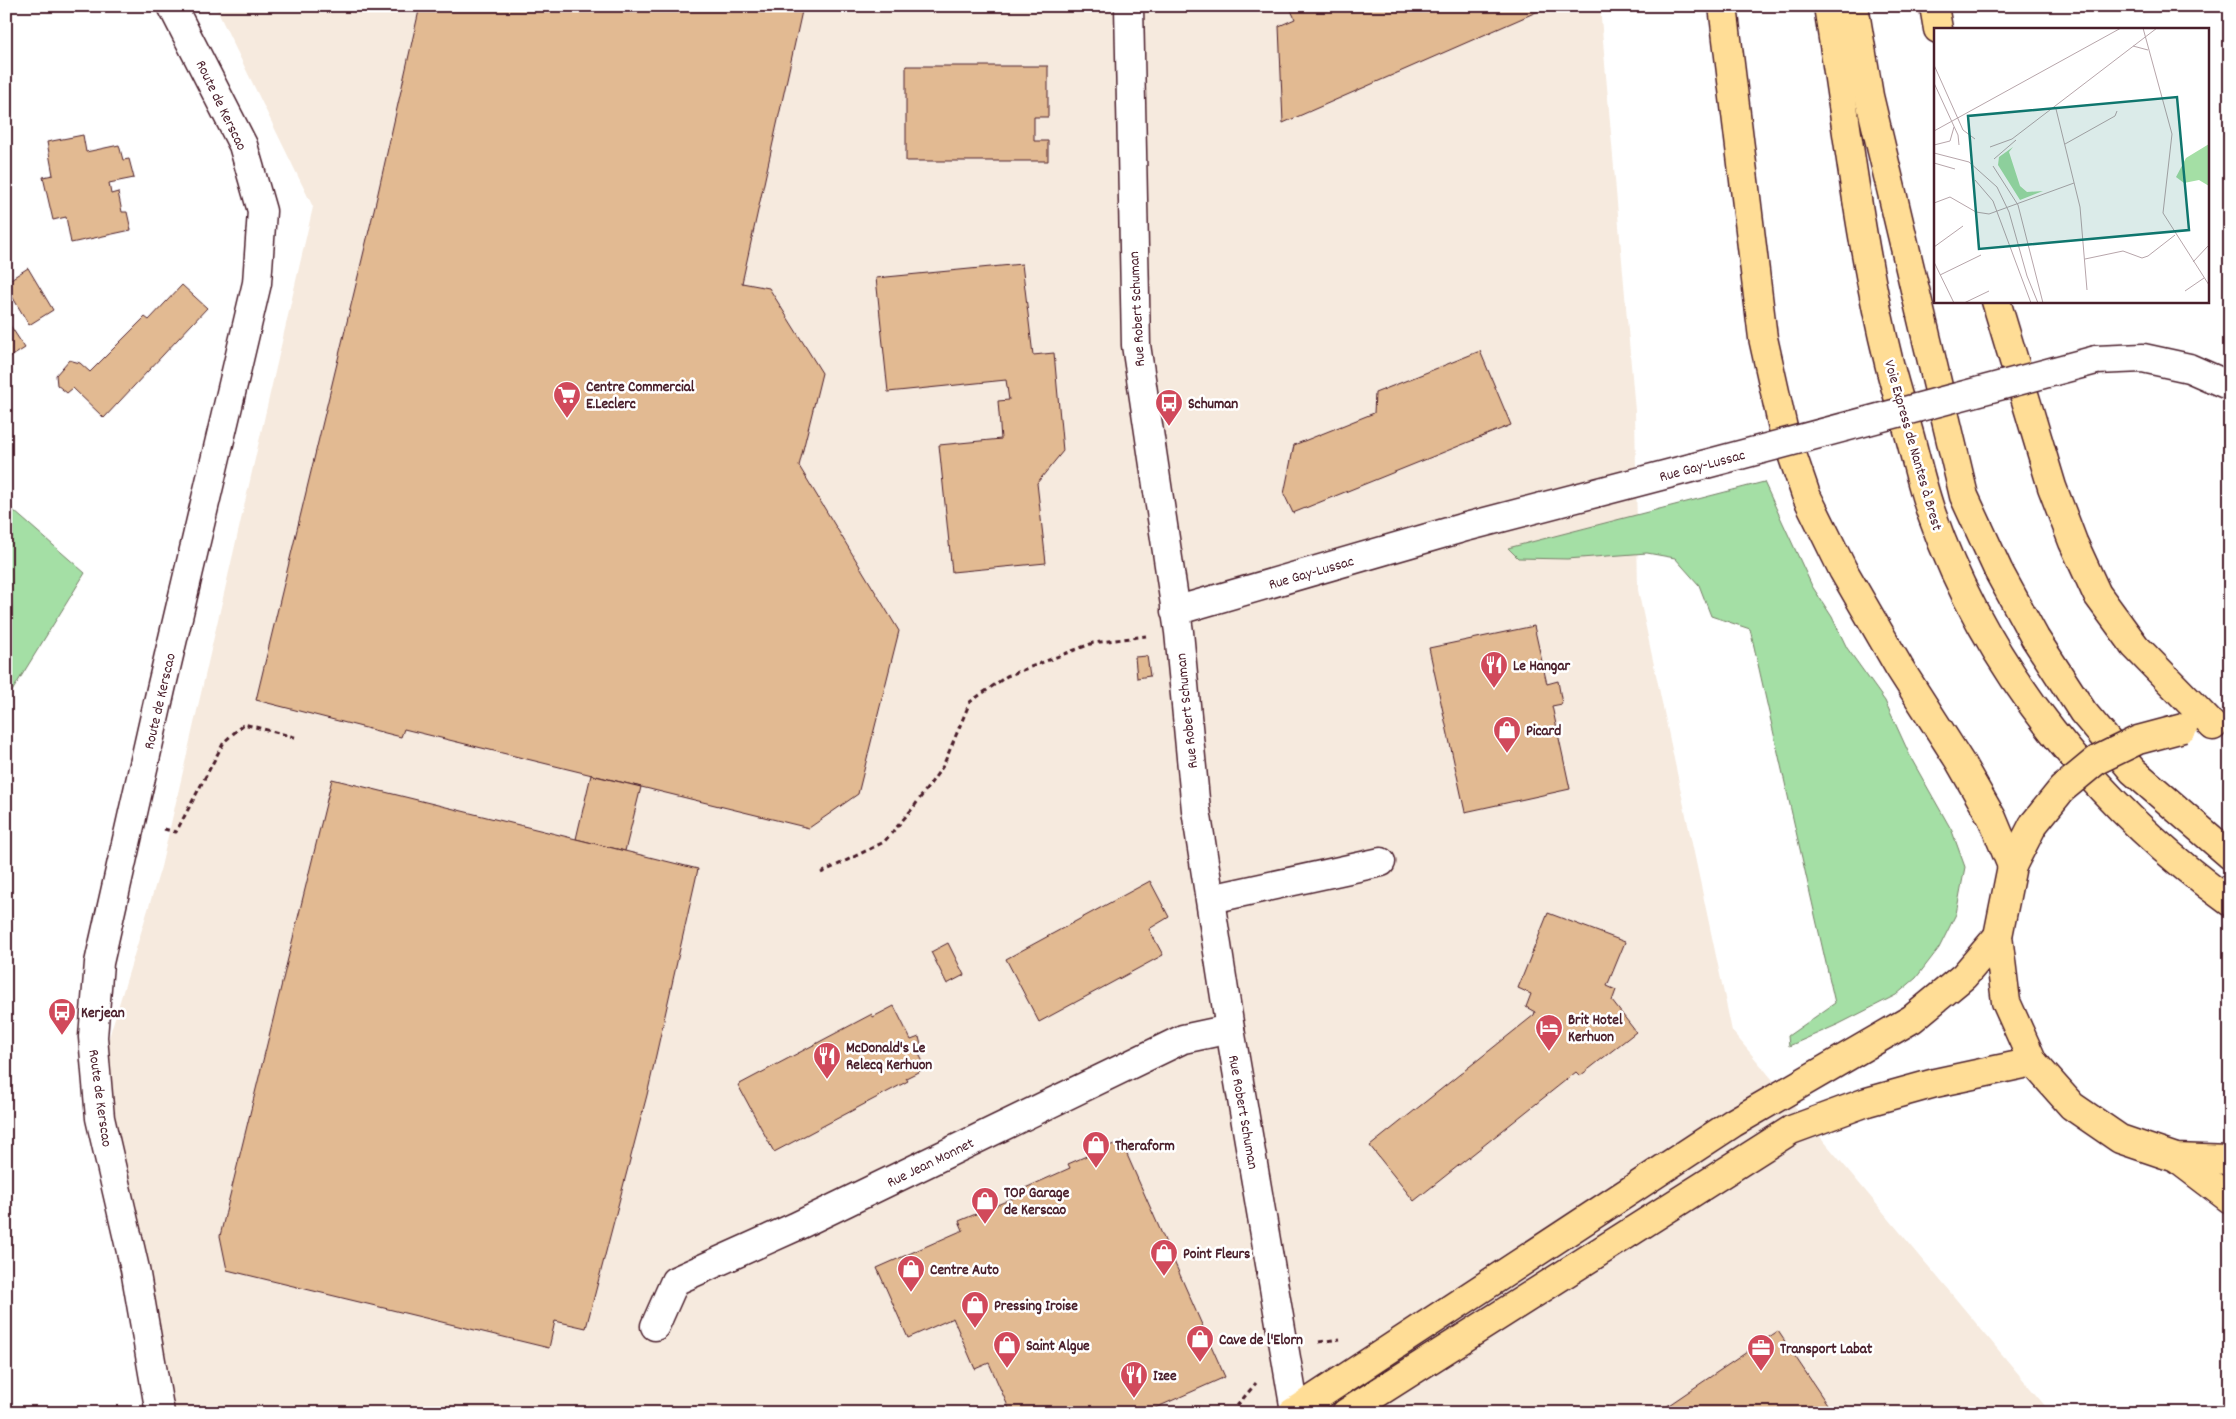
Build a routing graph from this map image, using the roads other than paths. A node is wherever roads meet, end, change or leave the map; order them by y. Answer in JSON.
{"nodes":[{"id":1,"x":172,"y":6,"type":"edge"},
{"id":2,"x":1129,"y":6,"type":"edge"},
{"id":3,"x":1723,"y":6,"type":"edge"},
{"id":4,"x":1828,"y":6,"type":"edge"},
{"id":5,"x":1854,"y":6,"type":"edge"},
{"id":6,"x":1934,"y":6,"type":"edge"},
{"id":7,"x":1938,"y":28,"type":"edge"},
{"id":8,"x":1996,"y":302,"type":"edge"},
{"id":9,"x":2230,"y":386,"type":"edge"},
{"id":10,"x":1177,"y":622,"type":"junction"},
{"id":11,"x":2222,"y":726,"type":"edge"},
{"id":12,"x":2230,"y":854,"type":"edge"},
{"id":13,"x":1381,"y":862,"type":"dead end"},
{"id":14,"x":2012,"y":866,"type":"junction"},
{"id":15,"x":1211,"y":899,"type":"junction"},
{"id":16,"x":2230,"y":902,"type":"edge"},
{"id":17,"x":1998,"y":936,"type":"junction"},
{"id":18,"x":1230,"y":1028,"type":"junction"},
{"id":19,"x":2033,"y":1062,"type":"junction"},
{"id":20,"x":2176,"y":1158,"type":"junction"},
{"id":21,"x":2230,"y":1160,"type":"edge"},
{"id":22,"x":2230,"y":1199,"type":"edge"},
{"id":23,"x":655,"y":1326,"type":"dead end"},
{"id":24,"x":1293,"y":1412,"type":"edge"},
{"id":25,"x":160,"y":1413,"type":"edge"},
{"id":26,"x":1346,"y":1413,"type":"edge"}],
"edges":[{"from":1,"to":25,"type":"street","name":"Route de Kerscao"},
{"from":2,"to":10,"type":"street","name":"Rue Robert Schuman"},
{"from":3,"to":14,"type":"main road"},
{"from":4,"to":16,"type":"main road","name":"Voie Express de Nantes à Brest"},
{"from":5,"to":12,"type":"main road"},
{"from":6,"to":7,"type":"main road"},
{"from":8,"to":11,"type":"main road"},
{"from":9,"to":10,"type":"street","name":"Rue Gay-Lussac","bridge":true},
{"from":10,"to":15,"type":"street","name":"Rue Robert Schuman"},
{"from":11,"to":14,"type":"main road","bridge":true},
{"from":13,"to":15,"type":"street"},
{"from":14,"to":17,"type":"main road"},
{"from":15,"to":18,"type":"street","name":"Rue Robert Schuman"},
{"from":17,"to":19,"type":"main road"},
{"from":17,"to":24,"type":"main road"},
{"from":18,"to":23,"type":"street","name":"Rue Jean Monnet"},
{"from":18,"to":24,"type":"street","name":"Rue Robert Schuman"},
{"from":19,"to":20,"type":"main road"},
{"from":19,"to":26,"type":"main road"},
{"from":20,"to":21,"type":"main road"},
{"from":20,"to":22,"type":"main road"}]}
